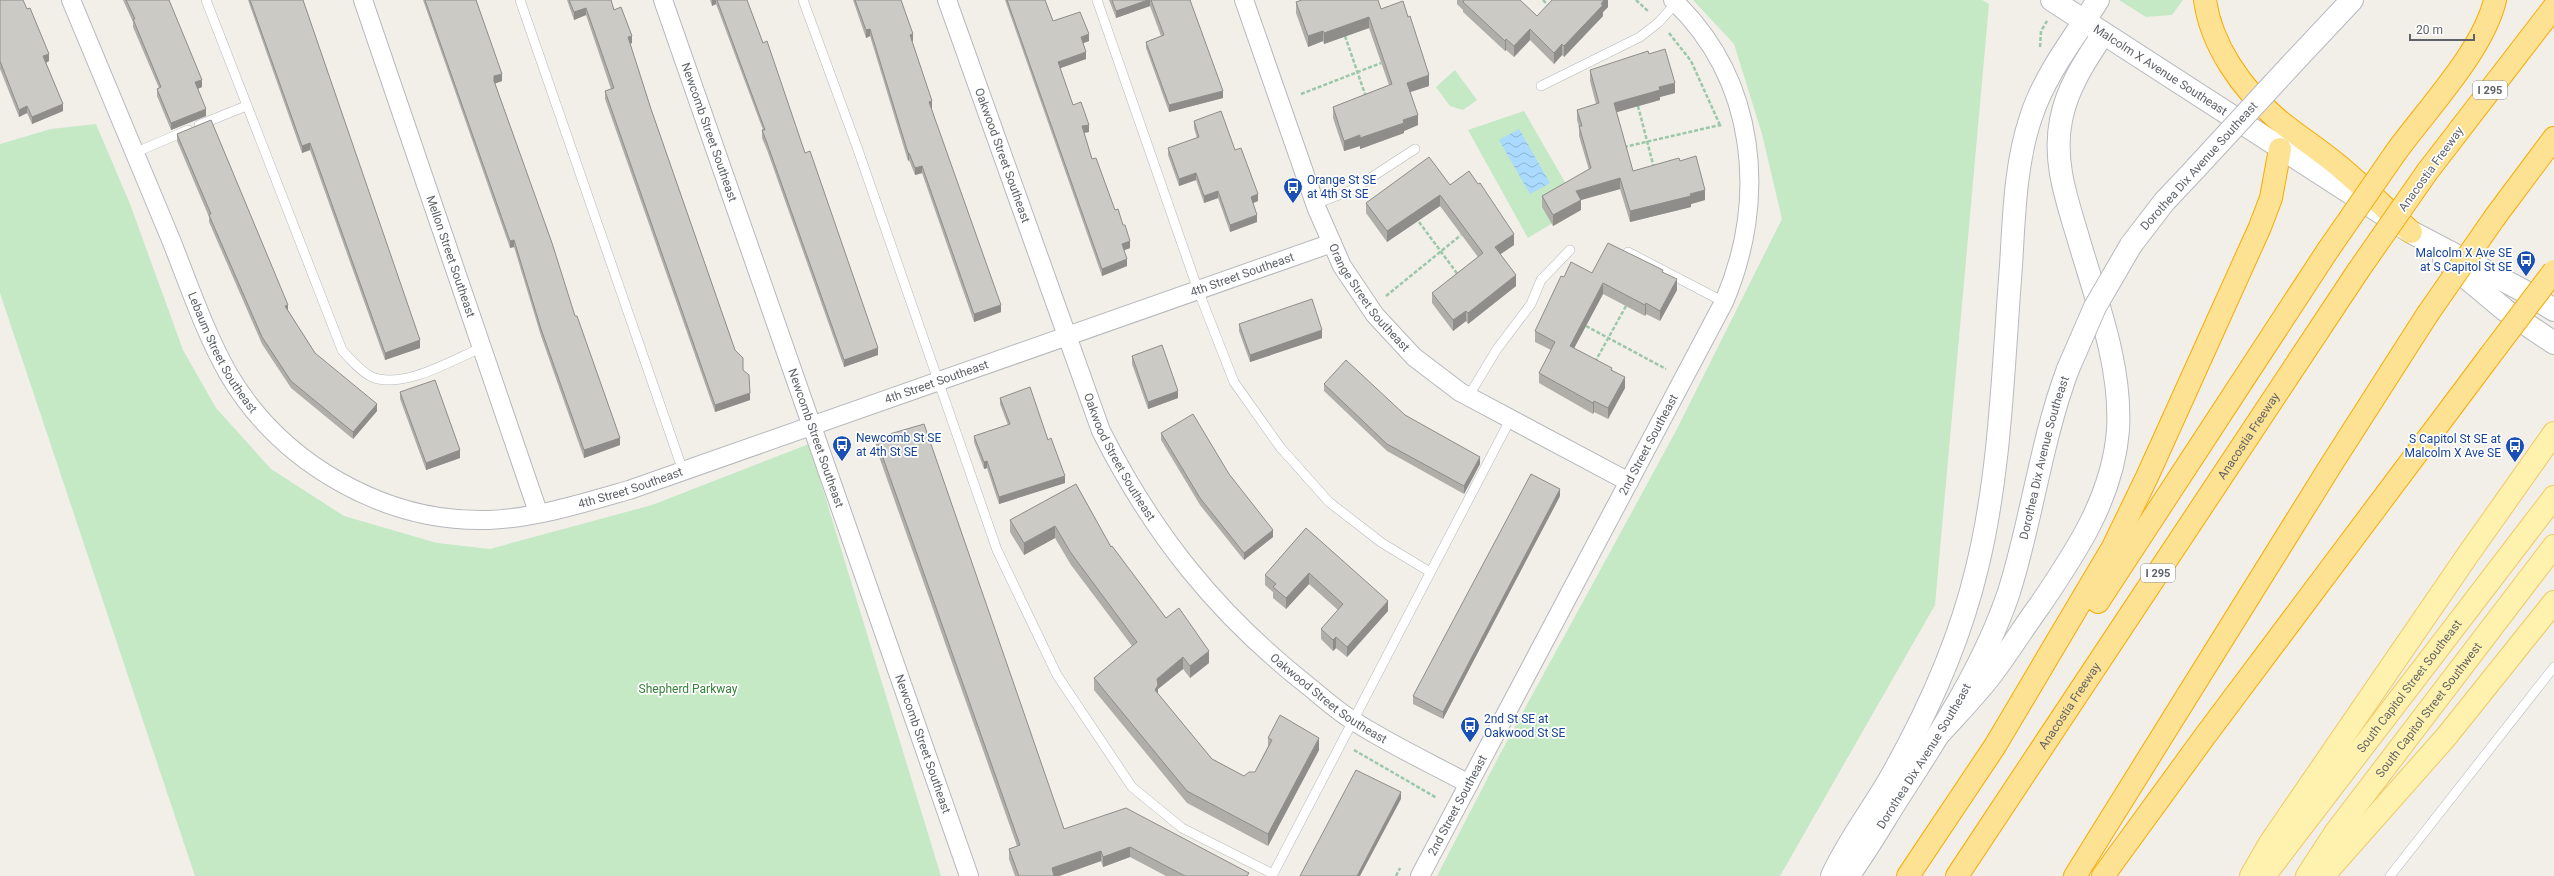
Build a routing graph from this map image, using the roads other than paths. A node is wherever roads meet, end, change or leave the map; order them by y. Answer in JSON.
{"nodes":[{"id":1,"x":71,"y":0,"type":"edge"},
{"id":2,"x":206,"y":0,"type":"edge"},
{"id":3,"x":363,"y":0,"type":"edge"},
{"id":4,"x":520,"y":0,"type":"edge"},
{"id":5,"x":663,"y":0,"type":"edge"},
{"id":6,"x":803,"y":0,"type":"edge"},
{"id":7,"x":947,"y":0,"type":"edge"},
{"id":8,"x":1097,"y":0,"type":"edge"},
{"id":9,"x":1244,"y":0,"type":"edge"},
{"id":10,"x":2052,"y":0,"type":"edge"},
{"id":11,"x":2098,"y":0,"type":"edge"},
{"id":12,"x":2205,"y":0,"type":"edge"},
{"id":13,"x":2352,"y":0,"type":"edge"},
{"id":14,"x":2495,"y":0,"type":"edge"},
{"id":15,"x":1674,"y":1,"type":"edge"},
{"id":16,"x":2554,"y":7,"type":"edge"},
{"id":17,"x":2084,"y":22,"type":"junction"},
{"id":18,"x":2103,"y":34,"type":"junction"},
{"id":19,"x":1541,"y":86,"type":"dead end"},
{"id":20,"x":246,"y":106,"type":"junction"},
{"id":21,"x":2554,"y":138,"type":"edge"},
{"id":22,"x":1415,"y":149,"type":"dead end"},
{"id":23,"x":2280,"y":149,"type":"junction"},
{"id":24,"x":134,"y":153,"type":"junction"},
{"id":25,"x":1315,"y":204,"type":"junction"},
{"id":26,"x":2411,"y":232,"type":"junction"},
{"id":27,"x":1332,"y":243,"type":"junction"},
{"id":28,"x":1570,"y":250,"type":"dead end"},
{"id":29,"x":1628,"y":252,"type":"edge"},
{"id":30,"x":2554,"y":271,"type":"edge"},
{"id":31,"x":1198,"y":290,"type":"junction"},
{"id":32,"x":1724,"y":302,"type":"junction"},
{"id":33,"x":2554,"y":310,"type":"edge"},
{"id":34,"x":1065,"y":336,"type":"junction"},
{"id":35,"x":2554,"y":343,"type":"edge"},
{"id":36,"x":483,"y":347,"type":"junction"},
{"id":37,"x":938,"y":380,"type":"junction"},
{"id":38,"x":1468,"y":397,"type":"junction"},
{"id":39,"x":1510,"y":420,"type":"junction"},
{"id":40,"x":811,"y":425,"type":"junction"},
{"id":41,"x":2554,"y":433,"type":"edge"},
{"id":42,"x":683,"y":471,"type":"junction"},
{"id":43,"x":1629,"y":482,"type":"junction"},
{"id":44,"x":2554,"y":497,"type":"edge"},
{"id":45,"x":538,"y":512,"type":"junction"},
{"id":46,"x":2554,"y":546,"type":"edge"},
{"id":47,"x":1430,"y":572,"type":"junction"},
{"id":48,"x":2554,"y":602,"type":"edge"},
{"id":49,"x":2554,"y":667,"type":"edge"},
{"id":50,"x":1352,"y":720,"type":"junction"},
{"id":51,"x":1940,"y":733,"type":"junction"},
{"id":52,"x":1995,"y":746,"type":"junction"},
{"id":53,"x":1469,"y":784,"type":"junction"},
{"id":54,"x":1273,"y":875,"type":"edge"},
{"id":55,"x":969,"y":876,"type":"edge"},
{"id":56,"x":1420,"y":876,"type":"edge"},
{"id":57,"x":1832,"y":876,"type":"edge"},
{"id":58,"x":1848,"y":876,"type":"edge"},
{"id":59,"x":1908,"y":876,"type":"edge"},
{"id":60,"x":1957,"y":876,"type":"edge"},
{"id":61,"x":2075,"y":876,"type":"edge"},
{"id":62,"x":2103,"y":876,"type":"edge"},
{"id":63,"x":2251,"y":876,"type":"edge"},
{"id":64,"x":2264,"y":876,"type":"edge"},
{"id":65,"x":2307,"y":876,"type":"edge"},
{"id":66,"x":2323,"y":876,"type":"edge"},
{"id":67,"x":2390,"y":876,"type":"edge"}],
"edges":[{"from":1,"to":24,"type":"street","name":"Lebaum Street Southeast"},
{"from":2,"to":20,"type":"lane"},
{"from":3,"to":36,"type":"street","name":"Mellon Street Southeast"},
{"from":4,"to":42,"type":"lane"},
{"from":5,"to":40,"type":"street","name":"Newcomb Street Southeast"},
{"from":6,"to":37,"type":"lane"},
{"from":7,"to":34,"type":"street","name":"Oakwood Street Southeast"},
{"from":8,"to":31,"type":"lane"},
{"from":9,"to":25,"type":"street","name":"Orange Street Southeast"},
{"from":10,"to":17,"type":"main road","name":"Malcolm X Avenue Southeast"},
{"from":11,"to":17,"type":"main road"},
{"from":12,"to":26,"type":"highway"},
{"from":13,"to":51,"type":"main road","name":"Dorothea Dix Avenue Southeast","bridge":true},
{"from":14,"to":52,"type":"highway","bridge":true},
{"from":15,"to":19,"type":"lane"},
{"from":15,"to":32,"type":"street","name":"2nd Street Southeast"},
{"from":16,"to":60,"type":"highway","name":"Anacostia Freeway","number":"I 295","bridge":true},
{"from":17,"to":18,"type":"main road","name":"Malcolm X Avenue Southeast"},
{"from":17,"to":57,"type":"main road"},
{"from":18,"to":23,"type":"main road","name":"Malcolm X Avenue Southeast"},
{"from":18,"to":51,"type":"main road"},
{"from":20,"to":24,"type":"lane"},
{"from":20,"to":36,"type":"lane"},
{"from":21,"to":61,"type":"highway","bridge":true},
{"from":22,"to":25,"type":"lane"},
{"from":23,"to":26,"type":"main road","name":"Malcolm X Avenue Southeast"},
{"from":23,"to":52,"type":"highway"},
{"from":24,"to":45,"type":"street","name":"Lebaum Street Southeast"},
{"from":25,"to":27,"type":"street","name":"Orange Street Southeast"},
{"from":26,"to":33,"type":"main road","name":"Malcolm X Avenue Southeast"},
{"from":26,"to":35,"type":"main road","name":"Malcolm X Avenue Southeast"},
{"from":27,"to":31,"type":"street","name":"4th Street Southeast"},
{"from":27,"to":38,"type":"street","name":"Orange Street Southeast"},
{"from":28,"to":38,"type":"lane"},
{"from":29,"to":32,"type":"lane"},
{"from":30,"to":62,"type":"highway","bridge":true},
{"from":31,"to":34,"type":"street","name":"4th Street Southeast"},
{"from":31,"to":47,"type":"lane"},
{"from":32,"to":43,"type":"street","name":"2nd Street Southeast"},
{"from":34,"to":37,"type":"street","name":"4th Street Southeast"},
{"from":34,"to":50,"type":"street","name":"Oakwood Street Southeast"},
{"from":36,"to":45,"type":"street","name":"Mellon Street Southeast"},
{"from":37,"to":40,"type":"street","name":"4th Street Southeast"},
{"from":37,"to":54,"type":"lane"},
{"from":38,"to":39,"type":"street","name":"Orange Street Southeast"},
{"from":39,"to":43,"type":"street","name":"Orange Street Southeast"},
{"from":39,"to":47,"type":"lane"},
{"from":40,"to":42,"type":"street","name":"4th Street Southeast"},
{"from":40,"to":55,"type":"street","name":"Newcomb Street Southeast"},
{"from":41,"to":63,"type":"main road"},
{"from":42,"to":45,"type":"street","name":"4th Street Southeast"},
{"from":43,"to":53,"type":"street","name":"2nd Street Southeast"},
{"from":44,"to":64,"type":"main road","name":"South Capitol Street Southeast"},
{"from":46,"to":65,"type":"main road","name":"South Capitol Street Southwest"},
{"from":47,"to":50,"type":"lane"},
{"from":48,"to":66,"type":"main road"},
{"from":49,"to":67,"type":"lane"},
{"from":50,"to":53,"type":"street","name":"Oakwood Street Southeast"},
{"from":50,"to":54,"type":"lane"},
{"from":51,"to":58,"type":"main road","name":"Dorothea Dix Avenue Southeast"},
{"from":52,"to":59,"type":"highway"},
{"from":53,"to":56,"type":"street","name":"2nd Street Southeast"}]}
